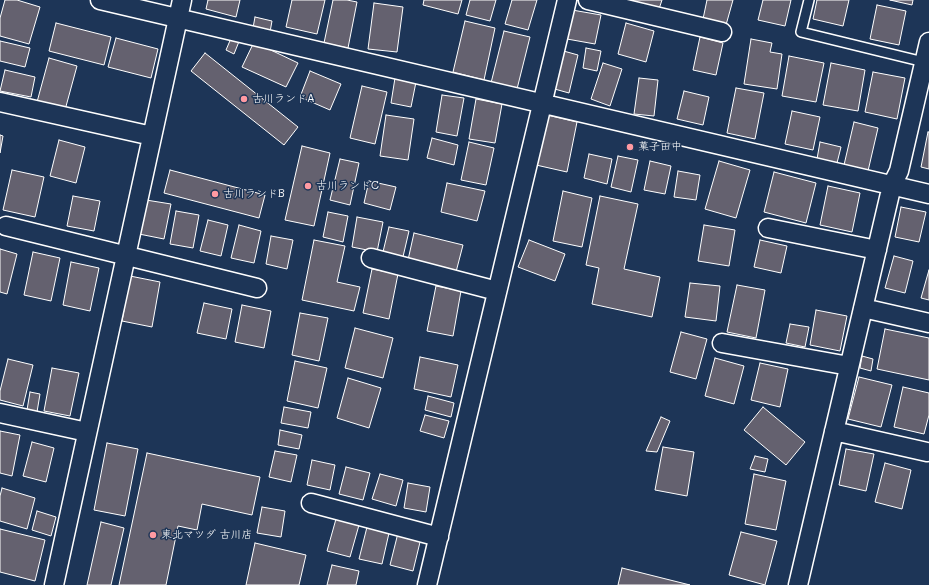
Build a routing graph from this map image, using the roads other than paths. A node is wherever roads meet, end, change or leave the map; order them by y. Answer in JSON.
{"nodes":[{"id":1,"x":100,"y":0,"type":"edge"},
{"id":2,"x":182,"y":0,"type":"edge"},
{"id":3,"x":567,"y":0,"type":"edge"},
{"id":4,"x":588,"y":0,"type":"edge"},
{"id":5,"x":809,"y":0,"type":"edge"},
{"id":6,"x":178,"y":18,"type":"junction"},
{"id":7,"x":722,"y":32,"type":"dead end"},
{"id":8,"x":929,"y":42,"type":"edge"},
{"id":9,"x":924,"y":62,"type":"junction"},
{"id":10,"x":0,"y":102,"type":"edge"},
{"id":11,"x":541,"y":102,"type":"junction"},
{"id":12,"x":152,"y":136,"type":"junction"},
{"id":13,"x":892,"y":185,"type":"junction"},
{"id":14,"x":929,"y":194,"type":"edge"},
{"id":15,"x":6,"y":226,"type":"dead end"},
{"id":16,"x":768,"y":228,"type":"dead end"},
{"id":17,"x":877,"y":250,"type":"junction"},
{"id":18,"x":126,"y":256,"type":"junction"},
{"id":19,"x":371,"y":258,"type":"dead end"},
{"id":20,"x":258,"y":288,"type":"dead end"},
{"id":21,"x":497,"y":291,"type":"junction"},
{"id":22,"x":863,"y":308,"type":"junction"},
{"id":23,"x":929,"y":323,"type":"edge"},
{"id":24,"x":722,"y":343,"type":"dead end"},
{"id":25,"x":849,"y":366,"type":"junction"},
{"id":26,"x":0,"y":413,"type":"edge"},
{"id":27,"x":834,"y":431,"type":"junction"},
{"id":28,"x":87,"y":432,"type":"junction"},
{"id":29,"x":927,"y":452,"type":"dead end"},
{"id":30,"x":311,"y":503,"type":"dead end"},
{"id":31,"x":439,"y":537,"type":"junction"},
{"id":32,"x":54,"y":585,"type":"edge"},
{"id":33,"x":427,"y":585,"type":"edge"},
{"id":34,"x":798,"y":585,"type":"edge"}],
"edges":[{"from":1,"to":6,"type":"street"},
{"from":2,"to":6,"type":"street"},
{"from":3,"to":11,"type":"street"},
{"from":4,"to":7,"type":"street"},
{"from":5,"to":9,"type":"lane"},
{"from":6,"to":11,"type":"street"},
{"from":6,"to":12,"type":"street"},
{"from":8,"to":9,"type":"street"},
{"from":9,"to":13,"type":"street"},
{"from":10,"to":12,"type":"street"},
{"from":11,"to":13,"type":"street"},
{"from":11,"to":21,"type":"street"},
{"from":12,"to":18,"type":"street"},
{"from":13,"to":14,"type":"street"},
{"from":13,"to":17,"type":"street"},
{"from":15,"to":18,"type":"street"},
{"from":16,"to":17,"type":"street"},
{"from":17,"to":22,"type":"street"},
{"from":18,"to":20,"type":"street"},
{"from":18,"to":28,"type":"street"},
{"from":19,"to":21,"type":"street"},
{"from":21,"to":31,"type":"street"},
{"from":22,"to":23,"type":"street"},
{"from":22,"to":25,"type":"street"},
{"from":24,"to":25,"type":"street"},
{"from":25,"to":27,"type":"street"},
{"from":26,"to":28,"type":"street"},
{"from":27,"to":29,"type":"street"},
{"from":27,"to":34,"type":"street"},
{"from":28,"to":32,"type":"street"},
{"from":30,"to":31,"type":"street"},
{"from":31,"to":33,"type":"street"}]}
